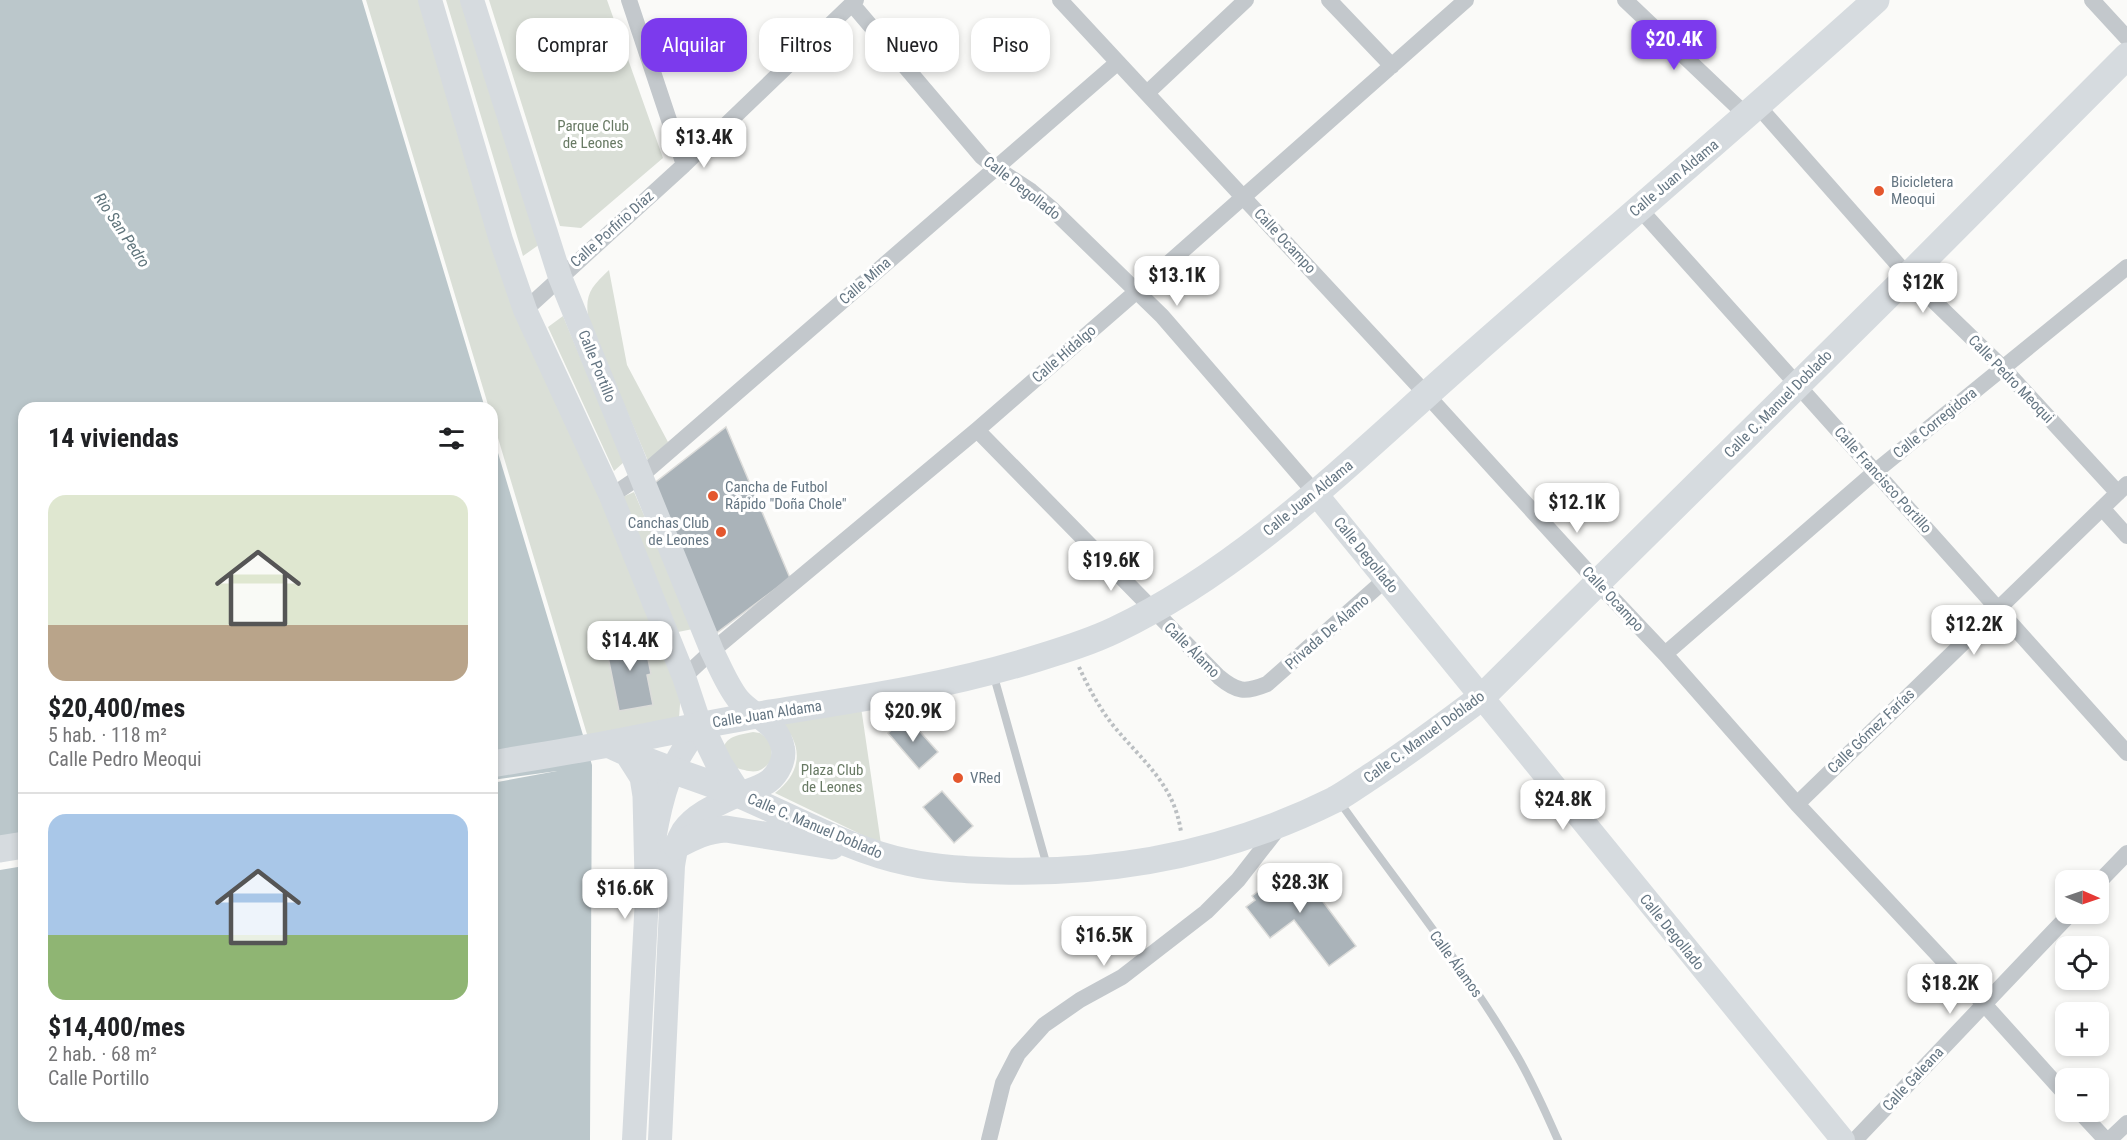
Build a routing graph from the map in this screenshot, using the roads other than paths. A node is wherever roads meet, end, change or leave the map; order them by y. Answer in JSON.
{"nodes":[{"id":1,"x":430,"y":0,"type":"edge"},
{"id":2,"x":472,"y":0,"type":"edge"},
{"id":3,"x":629,"y":0,"type":"edge"},
{"id":4,"x":1245,"y":0,"type":"edge"},
{"id":5,"x":1329,"y":0,"type":"edge"},
{"id":6,"x":1466,"y":0,"type":"edge"},
{"id":7,"x":1625,"y":0,"type":"edge"},
{"id":8,"x":1876,"y":0,"type":"edge"},
{"id":9,"x":2092,"y":0,"type":"edge"},
{"id":10,"x":1063,"y":1,"type":"edge"},
{"id":11,"x":854,"y":2,"type":"edge"},
{"id":12,"x":2127,"y":38,"type":"edge"},
{"id":13,"x":2127,"y":56,"type":"edge"},
{"id":14,"x":1117,"y":63,"type":"junction"},
{"id":15,"x":1392,"y":66,"type":"junction"},
{"id":16,"x":1147,"y":93,"type":"junction"},
{"id":17,"x":1753,"y":111,"type":"junction"},
{"id":18,"x":684,"y":165,"type":"junction"},
{"id":19,"x":996,"y":168,"type":"junction"},
{"id":20,"x":1244,"y":196,"type":"junction"},
{"id":21,"x":1638,"y":207,"type":"junction"},
{"id":22,"x":2127,"y":267,"type":"edge"},
{"id":23,"x":1908,"y":276,"type":"junction"},
{"id":24,"x":560,"y":277,"type":"junction"},
{"id":25,"x":1137,"y":291,"type":"junction"},
{"id":26,"x":525,"y":310,"type":"junction"},
{"id":27,"x":2003,"y":368,"type":"junction"},
{"id":28,"x":1797,"y":385,"type":"junction"},
{"id":29,"x":1426,"y":394,"type":"junction"},
{"id":30,"x":976,"y":429,"type":"junction"},
{"id":31,"x":1876,"y":471,"type":"junction"},
{"id":32,"x":642,"y":474,"type":"junction"},
{"id":33,"x":2122,"y":489,"type":"edge"},
{"id":34,"x":1316,"y":494,"type":"junction"},
{"id":35,"x":611,"y":496,"type":"junction"},
{"id":36,"x":2102,"y":508,"type":"junction"},
{"id":37,"x":2127,"y":536,"type":"edge"},
{"id":38,"x":1386,"y":579,"type":"junction"},
{"id":39,"x":1598,"y":582,"type":"junction"},
{"id":40,"x":1998,"y":608,"type":"junction"},
{"id":41,"x":1153,"y":610,"type":"junction"},
{"id":42,"x":712,"y":651,"type":"junction"},
{"id":43,"x":1665,"y":654,"type":"junction"},
{"id":44,"x":993,"y":672,"type":"junction"},
{"id":45,"x":684,"y":678,"type":"junction"},
{"id":46,"x":1267,"y":684,"type":"joint"},
{"id":47,"x":1482,"y":697,"type":"junction"},
{"id":48,"x":758,"y":715,"type":"junction"},
{"id":49,"x":700,"y":725,"type":"junction"},
{"id":50,"x":612,"y":748,"type":"junction"},
{"id":51,"x":2127,"y":753,"type":"edge"},
{"id":52,"x":498,"y":763,"type":"edge"},
{"id":53,"x":673,"y":770,"type":"junction"},
{"id":54,"x":739,"y":795,"type":"junction"},
{"id":55,"x":1337,"y":798,"type":"junction"},
{"id":56,"x":1797,"y":804,"type":"junction"},
{"id":57,"x":1282,"y":823,"type":"junction"},
{"id":58,"x":18,"y":846,"type":"edge"},
{"id":59,"x":676,"y":846,"type":"junction"},
{"id":60,"x":0,"y":849,"type":"edge"},
{"id":61,"x":870,"y":852,"type":"junction"},
{"id":62,"x":2127,"y":853,"type":"edge"},
{"id":63,"x":1049,"y":872,"type":"junction"},
{"id":64,"x":2109,"y":872,"type":"edge"},
{"id":65,"x":648,"y":879,"type":"junction"},
{"id":66,"x":2060,"y":924,"type":"edge"},
{"id":67,"x":1984,"y":1004,"type":"junction"},
{"id":68,"x":2055,"y":1083,"type":"edge"},
{"id":69,"x":2090,"y":1122,"type":"edge"},
{"id":70,"x":2127,"y":1123,"type":"edge"},
{"id":71,"x":634,"y":1140,"type":"edge"},
{"id":72,"x":660,"y":1140,"type":"edge"},
{"id":73,"x":989,"y":1140,"type":"edge"},
{"id":74,"x":1558,"y":1140,"type":"edge"},
{"id":75,"x":1843,"y":1140,"type":"edge"},
{"id":76,"x":1855,"y":1140,"type":"edge"},
{"id":77,"x":2108,"y":1140,"type":"edge"}],
"edges":[{"from":1,"to":26,"type":"street"},
{"from":2,"to":24,"type":"street","name":"Calle Portillo"},
{"from":3,"to":18,"type":"street"},
{"from":4,"to":16,"type":"street"},
{"from":5,"to":15,"type":"street"},
{"from":6,"to":15,"type":"street","name":"Calle Hidalgo"},
{"from":7,"to":17,"type":"street","name":"Calle Pedro Meoqui"},
{"from":8,"to":17,"type":"main road","name":"Calle Juan Aldama"},
{"from":9,"to":12,"type":"street"},
{"from":10,"to":14,"type":"street","name":"Calle Ocampo"},
{"from":11,"to":18,"type":"street","name":"Calle Porfirio Díaz"},
{"from":11,"to":19,"type":"street","name":"Calle Degollado"},
{"from":13,"to":23,"type":"main road","name":"Calle C. Manuel Doblado"},
{"from":14,"to":16,"type":"street","name":"Calle Ocampo"},
{"from":14,"to":19,"type":"street","name":"Calle Mina"},
{"from":15,"to":20,"type":"street","name":"Calle Hidalgo"},
{"from":16,"to":20,"type":"street","name":"Calle Ocampo"},
{"from":17,"to":21,"type":"main road","name":"Calle Juan Aldama"},
{"from":17,"to":23,"type":"street","name":"Calle Pedro Meoqui"},
{"from":18,"to":24,"type":"street","name":"Calle Porfirio Díaz"},
{"from":19,"to":25,"type":"street","name":"Calle Degollado"},
{"from":19,"to":32,"type":"street","name":"Calle Mina"},
{"from":20,"to":25,"type":"street","name":"Calle Hidalgo"},
{"from":20,"to":29,"type":"street","name":"Calle Ocampo"},
{"from":21,"to":28,"type":"street","name":"Calle Francisco Portillo"},
{"from":21,"to":29,"type":"main road","name":"Calle Juan Aldama"},
{"from":22,"to":27,"type":"street","name":"Calle Corregidora"},
{"from":23,"to":27,"type":"street","name":"Calle Pedro Meoqui"},
{"from":23,"to":28,"type":"main road","name":"Calle C. Manuel Doblado"},
{"from":24,"to":26,"type":"street","name":"Calle Porfirio Díaz"},
{"from":24,"to":32,"type":"street","name":"Calle Portillo"},
{"from":25,"to":30,"type":"street","name":"Calle Hidalgo"},
{"from":25,"to":34,"type":"street","name":"Calle Degollado"},
{"from":26,"to":35,"type":"street"},
{"from":27,"to":31,"type":"street","name":"Calle Corregidora"},
{"from":27,"to":33,"type":"street","name":"Calle Pedro Meoqui"},
{"from":28,"to":31,"type":"street","name":"Calle Francisco Portillo"},
{"from":28,"to":39,"type":"main road","name":"Calle C. Manuel Doblado"},
{"from":29,"to":34,"type":"main road","name":"Calle Juan Aldama"},
{"from":29,"to":39,"type":"street","name":"Calle Ocampo"},
{"from":30,"to":41,"type":"street","name":"Calle Álamo"},
{"from":30,"to":42,"type":"street","name":"Calle Hidalgo"},
{"from":31,"to":40,"type":"street","name":"Calle Francisco Portillo"},
{"from":31,"to":43,"type":"street","name":"Calle Corregidora"},
{"from":32,"to":35,"type":"street","name":"Calle Mina"},
{"from":32,"to":42,"type":"street","name":"Calle Portillo"},
{"from":33,"to":36,"type":"street","name":"Calle Gómez Farías"},
{"from":34,"to":38,"type":"street","name":"Calle Degollado"},
{"from":34,"to":41,"type":"main road","name":"Calle Juan Aldama"},
{"from":35,"to":45,"type":"street"},
{"from":36,"to":37,"type":"street"},
{"from":36,"to":40,"type":"street","name":"Calle Gómez Farías"},
{"from":38,"to":46,"type":"street","name":"Privada De Álamo"},
{"from":38,"to":47,"type":"street","name":"Calle Degollado"},
{"from":39,"to":43,"type":"street","name":"Calle Ocampo"},
{"from":39,"to":47,"type":"main road","name":"Calle C. Manuel Doblado"},
{"from":40,"to":51,"type":"street","name":"Calle Francisco Portillo"},
{"from":40,"to":56,"type":"street","name":"Calle Gómez Farías"},
{"from":41,"to":44,"type":"main road","name":"Calle Juan Aldama"},
{"from":41,"to":46,"type":"street","name":"Calle Álamo"},
{"from":42,"to":45,"type":"street","name":"Calle Hidalgo"},
{"from":42,"to":48,"type":"street","name":"Calle Portillo"},
{"from":43,"to":56,"type":"street","name":"Calle Ocampo"},
{"from":44,"to":48,"type":"main road","name":"Calle Juan Aldama"},
{"from":44,"to":63,"type":"lane"},
{"from":45,"to":49,"type":"street"},
{"from":47,"to":55,"type":"main road","name":"Calle C. Manuel Doblado"},
{"from":47,"to":75,"type":"street","name":"Calle Degollado"},
{"from":48,"to":49,"type":"main road","name":"Calle Juan Aldama"},
{"from":48,"to":54,"type":"street","name":"Calle Portillo"},
{"from":49,"to":50,"type":"main road","name":"Calle Juan Aldama"},
{"from":49,"to":53,"type":"street"},
{"from":49,"to":54,"type":"main road"},
{"from":50,"to":52,"type":"main road","name":"Calle Juan Aldama"},
{"from":50,"to":53,"type":"main road","name":"Calle C. Manuel Doblado"},
{"from":50,"to":65,"type":"main road"},
{"from":53,"to":54,"type":"main road","name":"Calle C. Manuel Doblado"},
{"from":53,"to":65,"type":"street"},
{"from":54,"to":59,"type":"street","name":"Calle Portillo"},
{"from":54,"to":61,"type":"main road","name":"Calle C. Manuel Doblado"},
{"from":55,"to":57,"type":"main road","name":"Calle C. Manuel Doblado"},
{"from":55,"to":74,"type":"lane","name":"Calle Álamos"},
{"from":56,"to":67,"type":"street","name":"Calle Ocampo"},
{"from":57,"to":63,"type":"main road","name":"Calle C. Manuel Doblado"},
{"from":57,"to":73,"type":"street"},
{"from":58,"to":60,"type":"main road"},
{"from":59,"to":61,"type":"main road"},
{"from":59,"to":72,"type":"street"},
{"from":61,"to":63,"type":"main road","name":"Calle C. Manuel Doblado"},
{"from":62,"to":64,"type":"street"},
{"from":65,"to":71,"type":"street"},
{"from":66,"to":67,"type":"street","name":"Calle Galeana"},
{"from":67,"to":68,"type":"street","name":"Calle Ocampo"},
{"from":67,"to":76,"type":"street","name":"Calle Galeana"},
{"from":69,"to":77,"type":"street"},
{"from":70,"to":77,"type":"street"}]}
